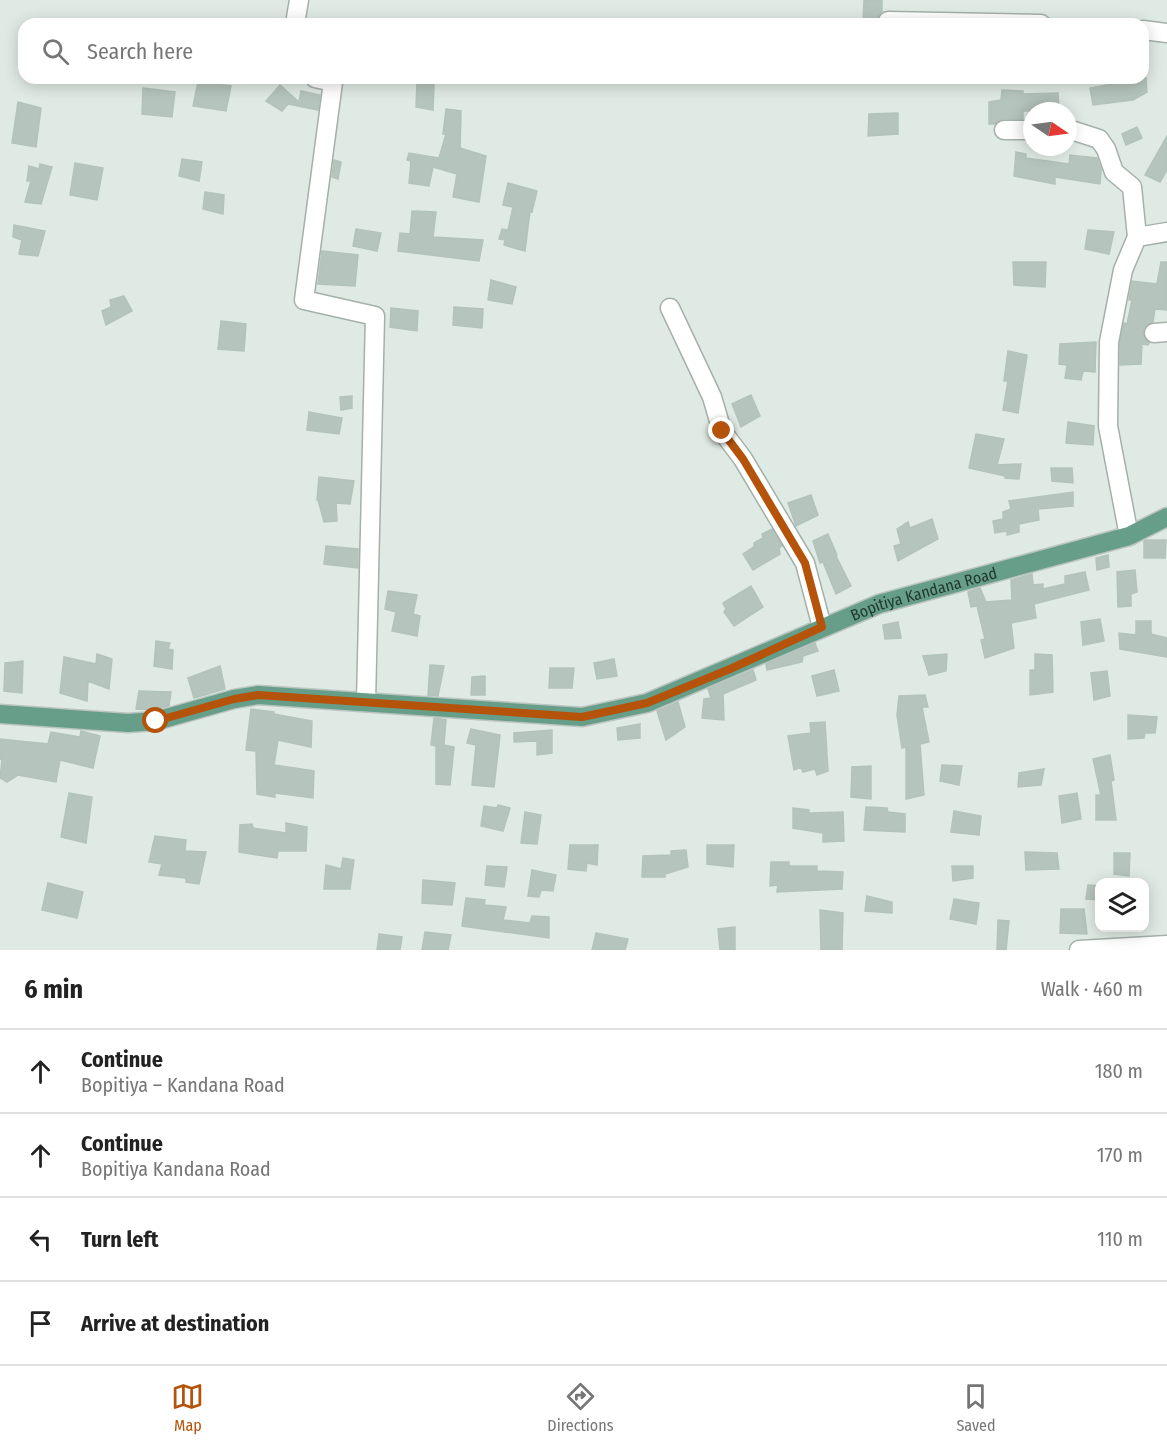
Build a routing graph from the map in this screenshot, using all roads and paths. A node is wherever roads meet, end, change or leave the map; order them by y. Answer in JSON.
{"nodes":[{"id":1,"x":299,"y":0,"type":"edge"},
{"id":2,"x":296,"y":18,"type":"edge"},
{"id":3,"x":1149,"y":31,"type":"edge"},
{"id":4,"x":1167,"y":33,"type":"edge"},
{"id":5,"x":333,"y":84,"type":"edge"},
{"id":6,"x":1004,"y":130,"type":"dead end"},
{"id":7,"x":1023,"y":130,"type":"edge"},
{"id":8,"x":1077,"y":132,"type":"edge"},
{"id":9,"x":1167,"y":232,"type":"edge"},
{"id":10,"x":1137,"y":237,"type":"junction"},
{"id":11,"x":670,"y":308,"type":"dead end"},
{"id":12,"x":1167,"y":517,"type":"edge"},
{"id":13,"x":1129,"y":536,"type":"junction"},
{"id":14,"x":822,"y":627,"type":"junction"},
{"id":15,"x":366,"y":702,"type":"junction"},
{"id":16,"x":0,"y":714,"type":"edge"},
{"id":17,"x":1167,"y":945,"type":"edge"},
{"id":18,"x":1079,"y":950,"type":"edge"}],
"edges":[{"from":1,"to":2,"type":"street"},
{"from":3,"to":4,"type":"street"},
{"from":5,"to":15,"type":"street"},
{"from":6,"to":7,"type":"street"},
{"from":8,"to":10,"type":"street"},
{"from":9,"to":10,"type":"street"},
{"from":10,"to":13,"type":"street"},
{"from":11,"to":14,"type":"street"},
{"from":12,"to":13,"type":"main road","name":"Bopitiya Kandana Road"},
{"from":13,"to":14,"type":"main road","name":"Bopitiya Kandana Road"},
{"from":14,"to":15,"type":"main road","name":"Bopitiya Kandana Road"},
{"from":15,"to":16,"type":"main road","name":"Bopitiya Kandana Road"},
{"from":17,"to":18,"type":"street"}]}
